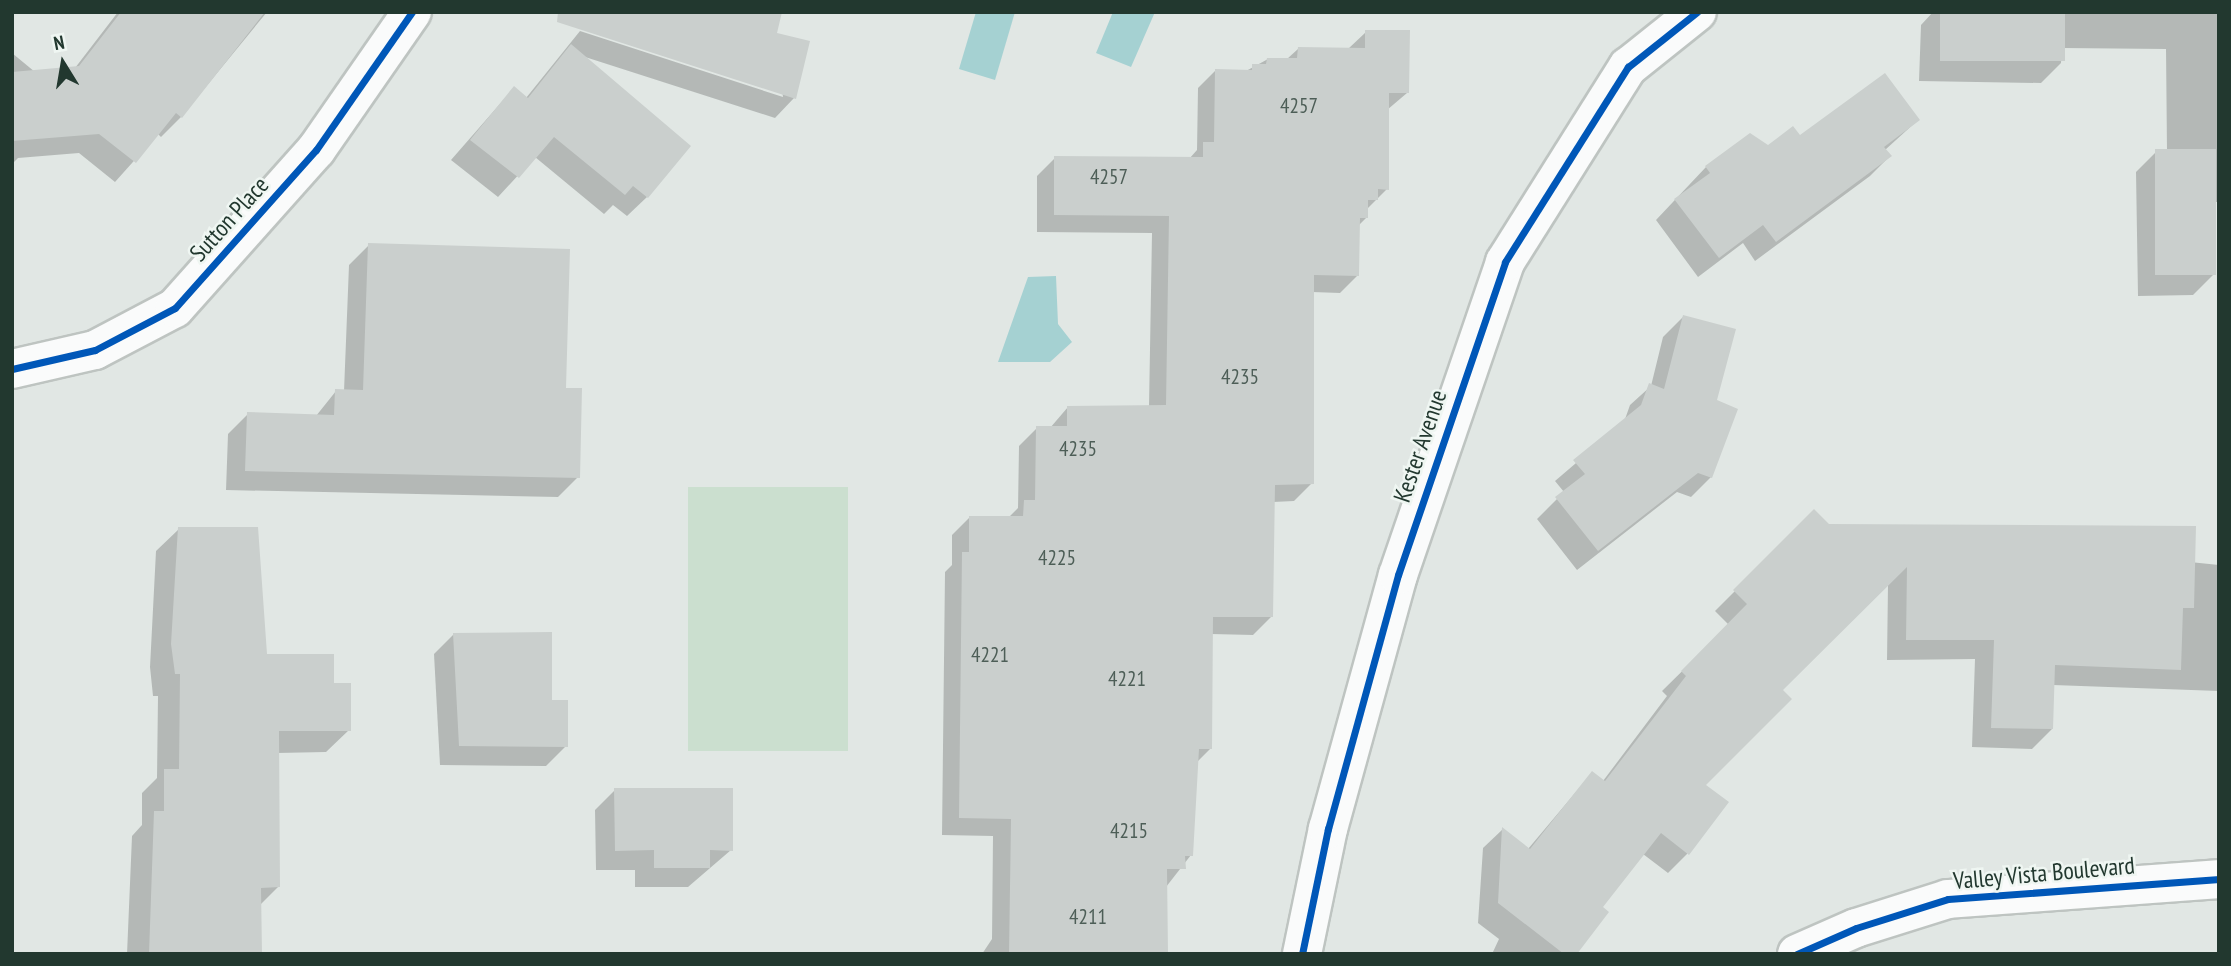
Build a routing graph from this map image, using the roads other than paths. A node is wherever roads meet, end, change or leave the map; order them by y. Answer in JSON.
{"nodes":[{"id":1,"x":412,"y":12,"type":"edge"},
{"id":2,"x":1697,"y":12,"type":"edge"},
{"id":3,"x":12,"y":369,"type":"edge"},
{"id":4,"x":2219,"y":879,"type":"edge"},
{"id":5,"x":1302,"y":954,"type":"edge"},
{"id":6,"x":1797,"y":954,"type":"edge"}],
"edges":[{"from":1,"to":3,"type":"street","name":"Sutton Place"},
{"from":2,"to":5,"type":"street","name":"Kester Avenue"},
{"from":4,"to":6,"type":"street","name":"Valley Vista Boulevard"}]}
